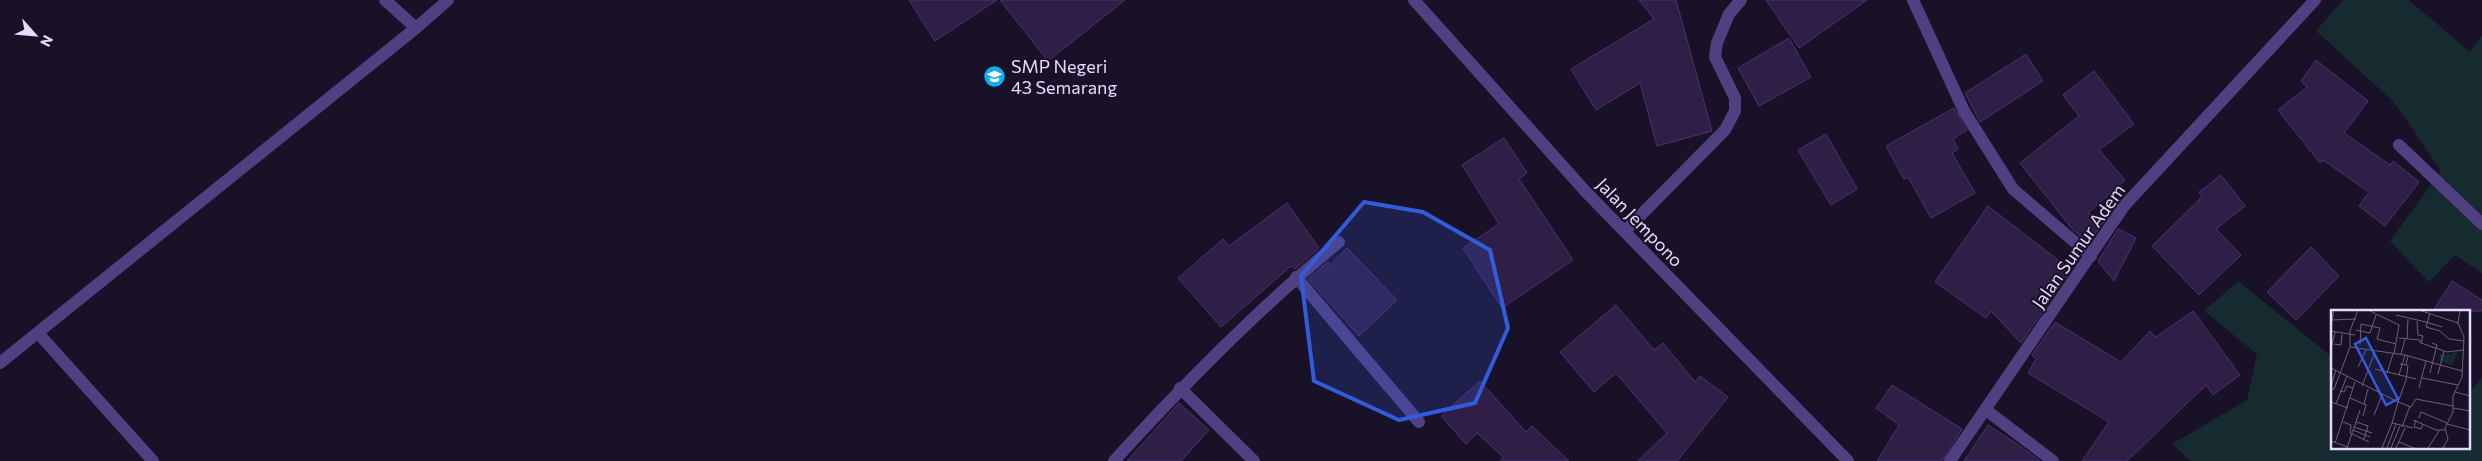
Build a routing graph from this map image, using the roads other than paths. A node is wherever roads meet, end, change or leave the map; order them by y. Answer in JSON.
{"nodes":[{"id":1,"x":385,"y":0,"type":"edge"},
{"id":2,"x":448,"y":0,"type":"edge"},
{"id":3,"x":1414,"y":0,"type":"edge"},
{"id":4,"x":1742,"y":0,"type":"edge"},
{"id":5,"x":1913,"y":0,"type":"edge"},
{"id":6,"x":2315,"y":0,"type":"edge"},
{"id":7,"x":416,"y":28,"type":"junction"},
{"id":8,"x":2398,"y":145,"type":"dead end"},
{"id":9,"x":2482,"y":224,"type":"edge"},
{"id":10,"x":1625,"y":231,"type":"junction"},
{"id":11,"x":1339,"y":242,"type":"dead end"},
{"id":12,"x":2091,"y":256,"type":"junction"},
{"id":13,"x":1296,"y":278,"type":"junction"},
{"id":14,"x":38,"y":333,"type":"junction"},
{"id":15,"x":0,"y":363,"type":"edge"},
{"id":16,"x":1180,"y":388,"type":"junction"},
{"id":17,"x":1986,"y":410,"type":"junction"},
{"id":18,"x":1420,"y":422,"type":"dead end"},
{"id":19,"x":1956,"y":459,"type":"edge"},
{"id":20,"x":153,"y":461,"type":"edge"},
{"id":21,"x":1114,"y":461,"type":"edge"},
{"id":22,"x":1254,"y":461,"type":"edge"},
{"id":23,"x":1848,"y":461,"type":"edge"},
{"id":24,"x":2053,"y":461,"type":"edge"}],
"edges":[{"from":1,"to":7,"type":"street"},
{"from":2,"to":7,"type":"street"},
{"from":3,"to":10,"type":"street","name":"Jalan Jempono"},
{"from":4,"to":10,"type":"street"},
{"from":5,"to":12,"type":"street"},
{"from":6,"to":12,"type":"street","name":"Jalan Sumur Adem"},
{"from":7,"to":14,"type":"street"},
{"from":8,"to":9,"type":"street"},
{"from":10,"to":23,"type":"street","name":"Jalan Jempono"},
{"from":11,"to":13,"type":"street"},
{"from":12,"to":17,"type":"street","name":"Jalan Sumur Adem"},
{"from":13,"to":16,"type":"street"},
{"from":13,"to":18,"type":"street"},
{"from":14,"to":15,"type":"street"},
{"from":14,"to":20,"type":"street"},
{"from":16,"to":21,"type":"street"},
{"from":16,"to":22,"type":"street"},
{"from":17,"to":19,"type":"street","name":"Jalan Sumur Adem"},
{"from":17,"to":24,"type":"street"}]}
